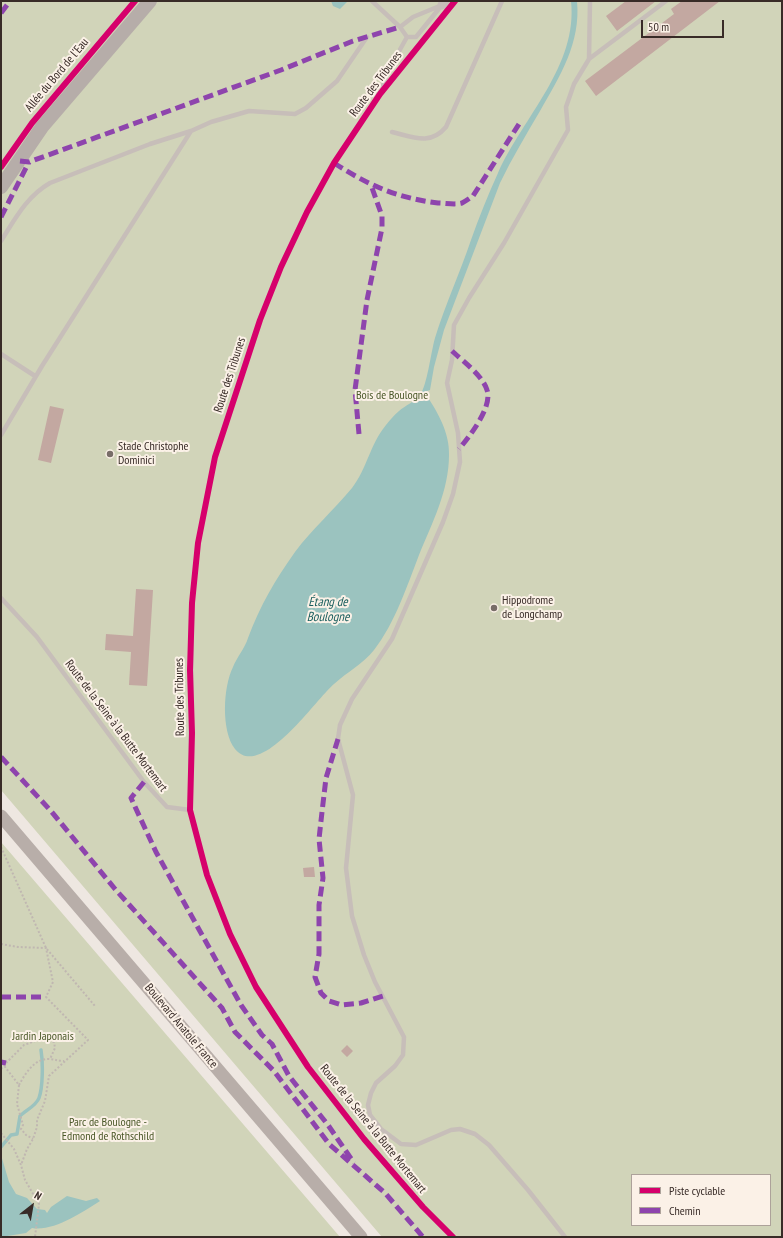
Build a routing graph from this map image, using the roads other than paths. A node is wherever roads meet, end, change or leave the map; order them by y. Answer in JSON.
{"nodes":[{"id":1,"x":150,"y":1,"type":"edge"},
{"id":2,"x":372,"y":1,"type":"edge"},
{"id":3,"x":502,"y":1,"type":"edge"},
{"id":4,"x":590,"y":1,"type":"edge"},
{"id":5,"x":666,"y":1,"type":"edge"},
{"id":6,"x":445,"y":5,"type":"edge"},
{"id":7,"x":400,"y":27,"type":"junction"},
{"id":8,"x":367,"y":37,"type":"dead end"},
{"id":9,"x":407,"y":37,"type":"junction"},
{"id":10,"x":588,"y":59,"type":"junction"},
{"id":11,"x":191,"y":131,"type":"junction"},
{"id":12,"x":392,"y":132,"type":"dead end"},
{"id":13,"x":1,"y":187,"type":"edge"},
{"id":14,"x":1,"y":241,"type":"edge"},
{"id":15,"x":1,"y":354,"type":"edge"},
{"id":16,"x":35,"y":376,"type":"junction"},
{"id":17,"x":1,"y":435,"type":"edge"},
{"id":18,"x":1,"y":598,"type":"edge"},
{"id":19,"x":190,"y":810,"type":"junction"},
{"id":20,"x":1,"y":816,"type":"edge"},
{"id":21,"x":361,"y":1237,"type":"edge"},
{"id":22,"x":453,"y":1237,"type":"edge"},
{"id":23,"x":565,"y":1237,"type":"edge"}],
"edges":[{"from":1,"to":13,"type":"main road","name":"Allée du Bord de l'Eau"},
{"from":2,"to":7,"type":"lane"},
{"from":3,"to":12,"type":"lane"},
{"from":4,"to":10,"type":"lane"},
{"from":5,"to":10,"type":"lane"},
{"from":6,"to":7,"type":"lane","name":"Route des Tribunes"},
{"from":6,"to":9,"type":"lane","name":"Route des Tribunes"},
{"from":7,"to":9,"type":"lane","name":"Route des Tribunes"},
{"from":8,"to":11,"type":"lane"},
{"from":9,"to":19,"type":"lane","name":"Route des Tribunes"},
{"from":10,"to":23,"type":"lane"},
{"from":11,"to":14,"type":"lane"},
{"from":11,"to":16,"type":"lane"},
{"from":15,"to":16,"type":"lane"},
{"from":16,"to":17,"type":"lane"},
{"from":18,"to":19,"type":"lane","name":"Route de la Seine à la Butte Mortemart"},
{"from":19,"to":22,"type":"lane","name":"Route de la Seine à la Butte Mortemart"},
{"from":20,"to":21,"type":"main road","name":"Boulevard Anatole France"}]}
